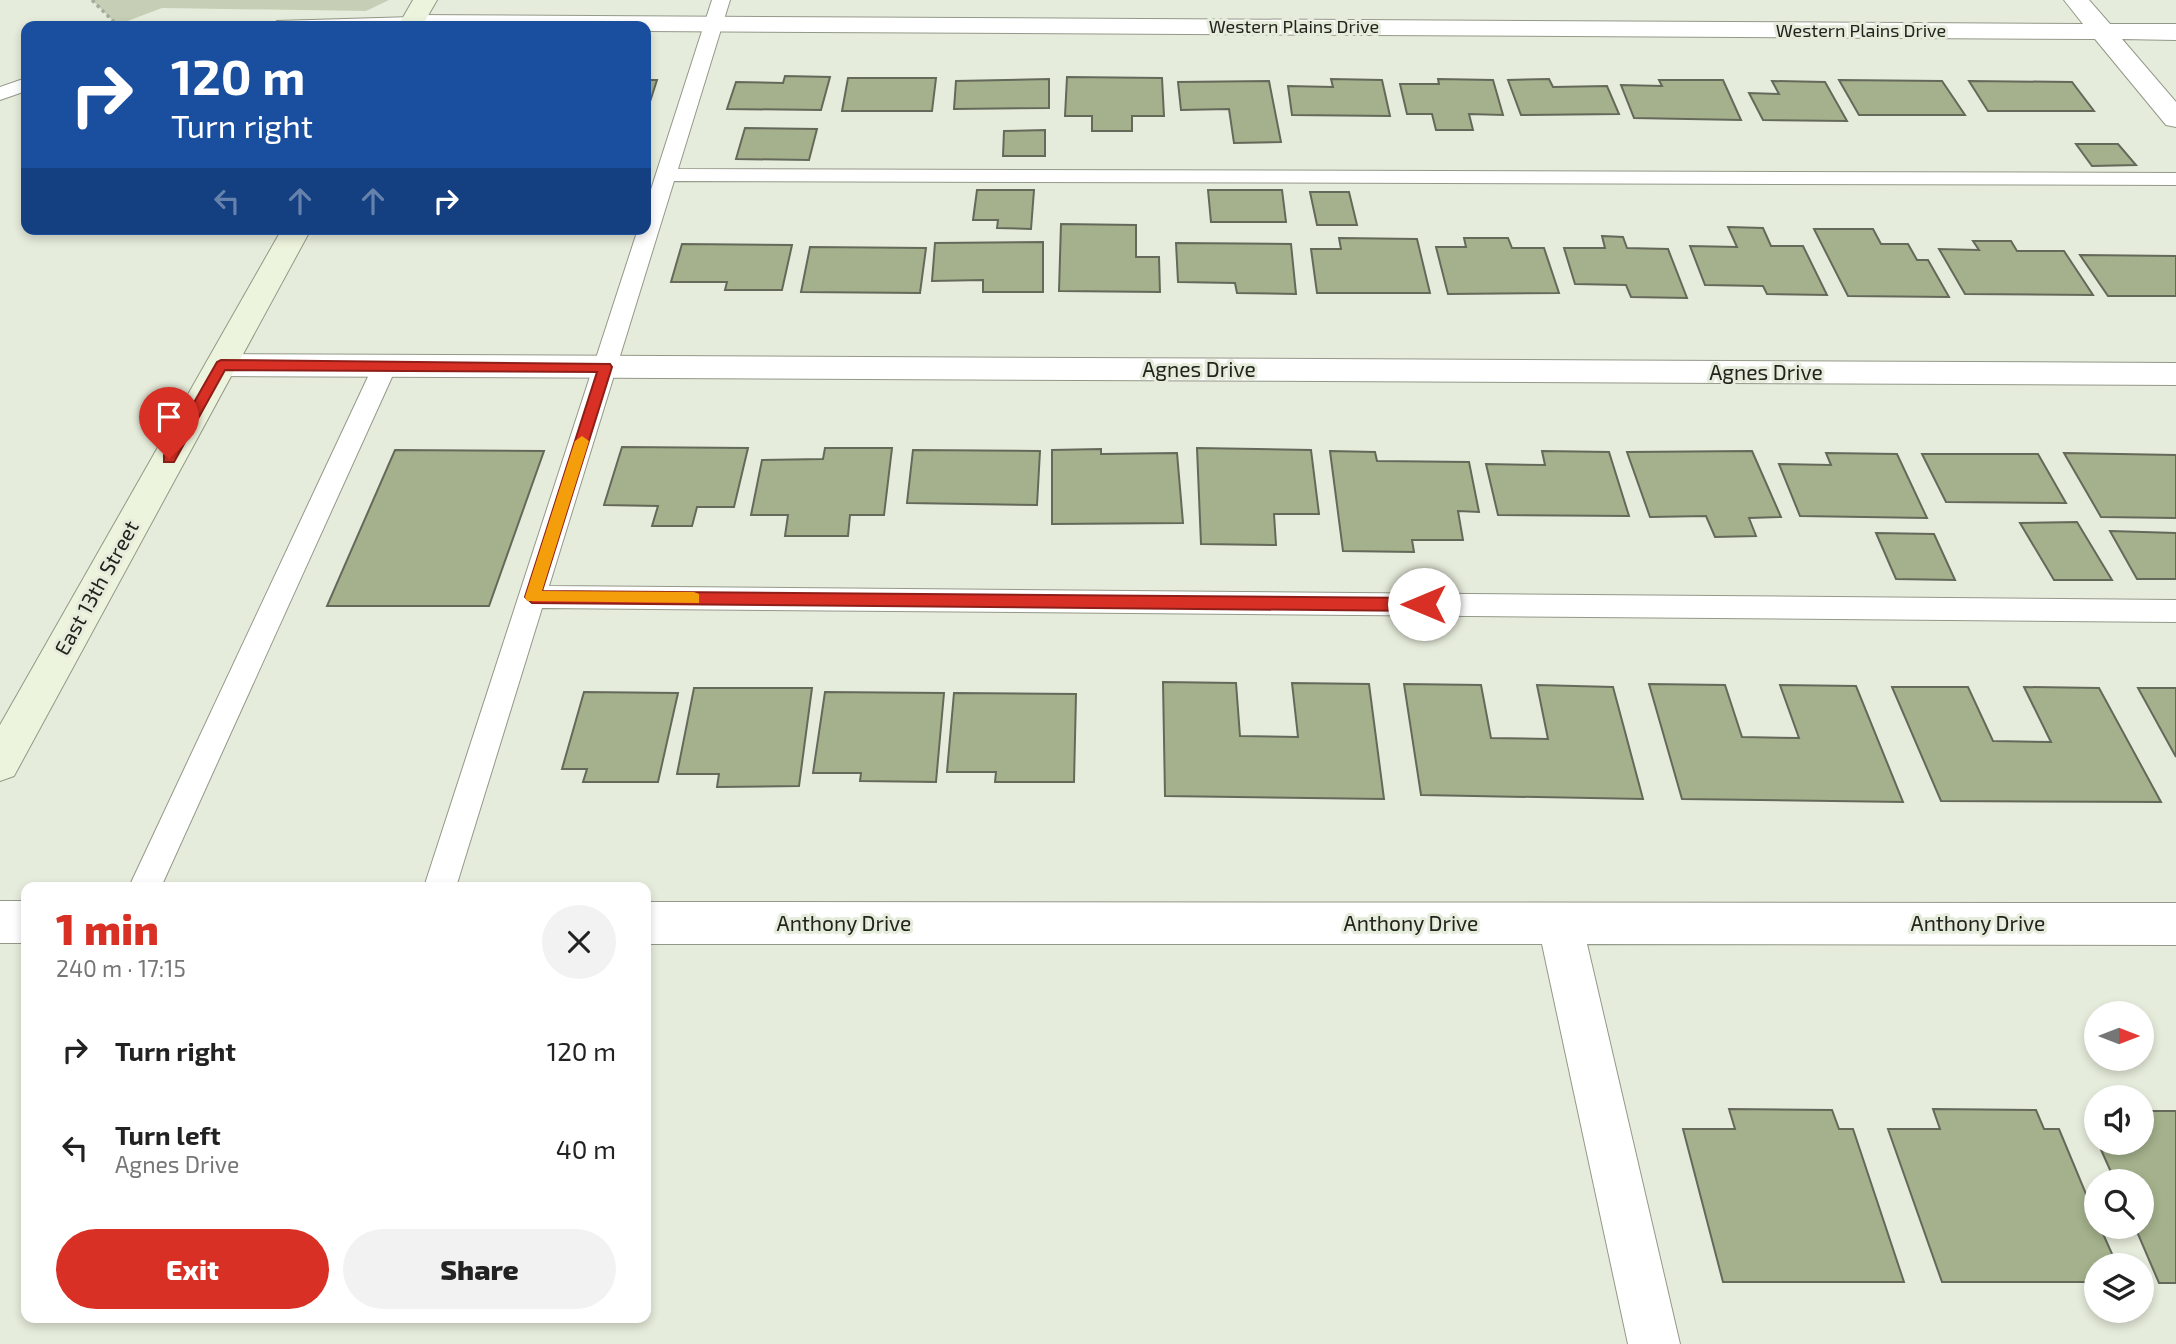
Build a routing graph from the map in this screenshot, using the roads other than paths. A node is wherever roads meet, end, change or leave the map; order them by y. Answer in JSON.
{"nodes":[{"id":1,"x":2076,"y":0,"type":"edge"},
{"id":2,"x":718,"y":12,"type":"edge"},
{"id":3,"x":416,"y":16,"type":"edge"},
{"id":4,"x":346,"y":21,"type":"edge"},
{"id":5,"x":2103,"y":32,"type":"junction"},
{"id":6,"x":2176,"y":32,"type":"edge"},
{"id":7,"x":21,"y":86,"type":"edge"},
{"id":8,"x":0,"y":94,"type":"edge"},
{"id":9,"x":2176,"y":119,"type":"edge"},
{"id":10,"x":666,"y":175,"type":"junction"},
{"id":11,"x":2176,"y":180,"type":"edge"},
{"id":12,"x":651,"y":222,"type":"edge"},
{"id":13,"x":294,"y":235,"type":"edge"},
{"id":14,"x":647,"y":235,"type":"edge"},
{"id":15,"x":221,"y":365,"type":"junction"},
{"id":16,"x":385,"y":366,"type":"junction"},
{"id":17,"x":605,"y":367,"type":"junction"},
{"id":18,"x":2176,"y":374,"type":"edge"},
{"id":19,"x":532,"y":597,"type":"junction"},
{"id":20,"x":2176,"y":611,"type":"edge"},
{"id":21,"x":0,"y":763,"type":"edge"},
{"id":22,"x":147,"y":882,"type":"edge"},
{"id":23,"x":442,"y":882,"type":"edge"},
{"id":24,"x":0,"y":922,"type":"edge"},
{"id":25,"x":21,"y":922,"type":"edge"},
{"id":26,"x":651,"y":923,"type":"edge"},
{"id":27,"x":1560,"y":924,"type":"junction"},
{"id":28,"x":2176,"y":924,"type":"edge"},
{"id":29,"x":1654,"y":1344,"type":"edge"}],
"edges":[{"from":1,"to":5,"type":"street"},
{"from":2,"to":3,"type":"street","name":"Western Plains Drive"},
{"from":2,"to":5,"type":"street","name":"Western Plains Drive"},
{"from":2,"to":10,"type":"lane"},
{"from":3,"to":4,"type":"lane"},
{"from":5,"to":6,"type":"street","name":"Western Plains Drive"},
{"from":5,"to":9,"type":"street"},
{"from":7,"to":8,"type":"lane"},
{"from":10,"to":11,"type":"lane"},
{"from":10,"to":12,"type":"lane"},
{"from":13,"to":15,"type":"street","name":"East 13th Street"},
{"from":14,"to":17,"type":"lane"},
{"from":15,"to":16,"type":"street","name":"Agnes Drive"},
{"from":15,"to":21,"type":"street","name":"East 13th Street"},
{"from":16,"to":17,"type":"street","name":"Agnes Drive"},
{"from":16,"to":22,"type":"lane"},
{"from":17,"to":18,"type":"street","name":"Agnes Drive"},
{"from":17,"to":19,"type":"lane"},
{"from":19,"to":20,"type":"lane"},
{"from":19,"to":23,"type":"lane"},
{"from":24,"to":25,"type":"street"},
{"from":26,"to":27,"type":"street","name":"Anthony Drive"},
{"from":27,"to":28,"type":"street","name":"Anthony Drive"},
{"from":27,"to":29,"type":"street"}]}
